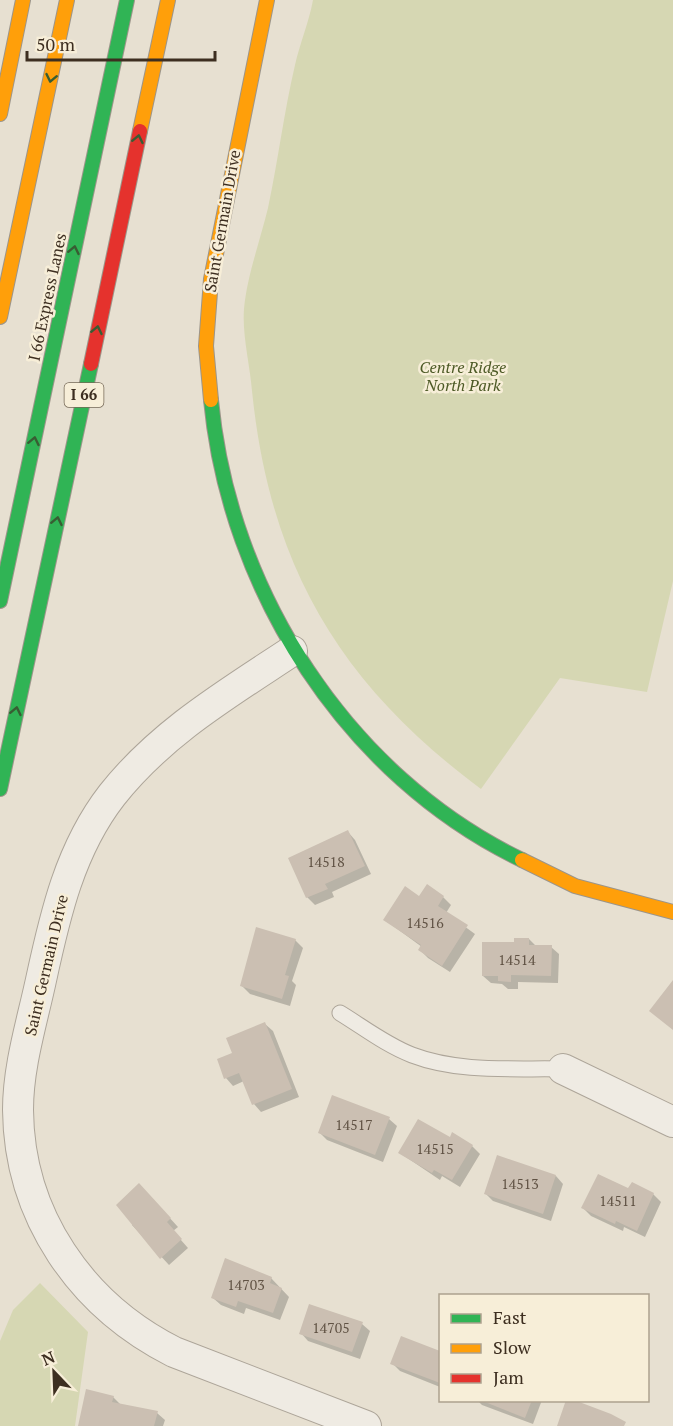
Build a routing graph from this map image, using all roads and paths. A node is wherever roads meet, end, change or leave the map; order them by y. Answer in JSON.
{"nodes":[{"id":1,"x":23,"y":0,"type":"edge"},
{"id":2,"x":67,"y":0,"type":"edge"},
{"id":3,"x":127,"y":0,"type":"edge"},
{"id":4,"x":168,"y":0,"type":"edge"},
{"id":5,"x":267,"y":0,"type":"edge"},
{"id":6,"x":0,"y":114,"type":"edge"},
{"id":7,"x":0,"y":317,"type":"edge"},
{"id":8,"x":0,"y":600,"type":"edge"},
{"id":9,"x":292,"y":651,"type":"junction"},
{"id":10,"x":0,"y":789,"type":"edge"},
{"id":11,"x":673,"y":912,"type":"edge"},
{"id":12,"x":340,"y":1013,"type":"dead end"},
{"id":13,"x":563,"y":1069,"type":"joint"},
{"id":14,"x":673,"y":1122,"type":"edge"},
{"id":15,"x":366,"y":1426,"type":"edge"}],
"edges":[{"from":1,"to":6,"type":"main road"},
{"from":2,"to":7,"type":"main road","one_way":true},
{"from":8,"to":3,"type":"main road","name":"I 66 Express Lanes","one_way":true},
{"from":10,"to":4,"type":"main road","number":"I 66","one_way":true},
{"from":5,"to":9,"type":"main road","name":"Saint Germain Drive"},
{"from":9,"to":11,"type":"main road"},
{"from":9,"to":15,"type":"street","name":"Saint Germain Drive"},
{"from":12,"to":13,"type":"lane"},
{"from":13,"to":14,"type":"street"}]}
